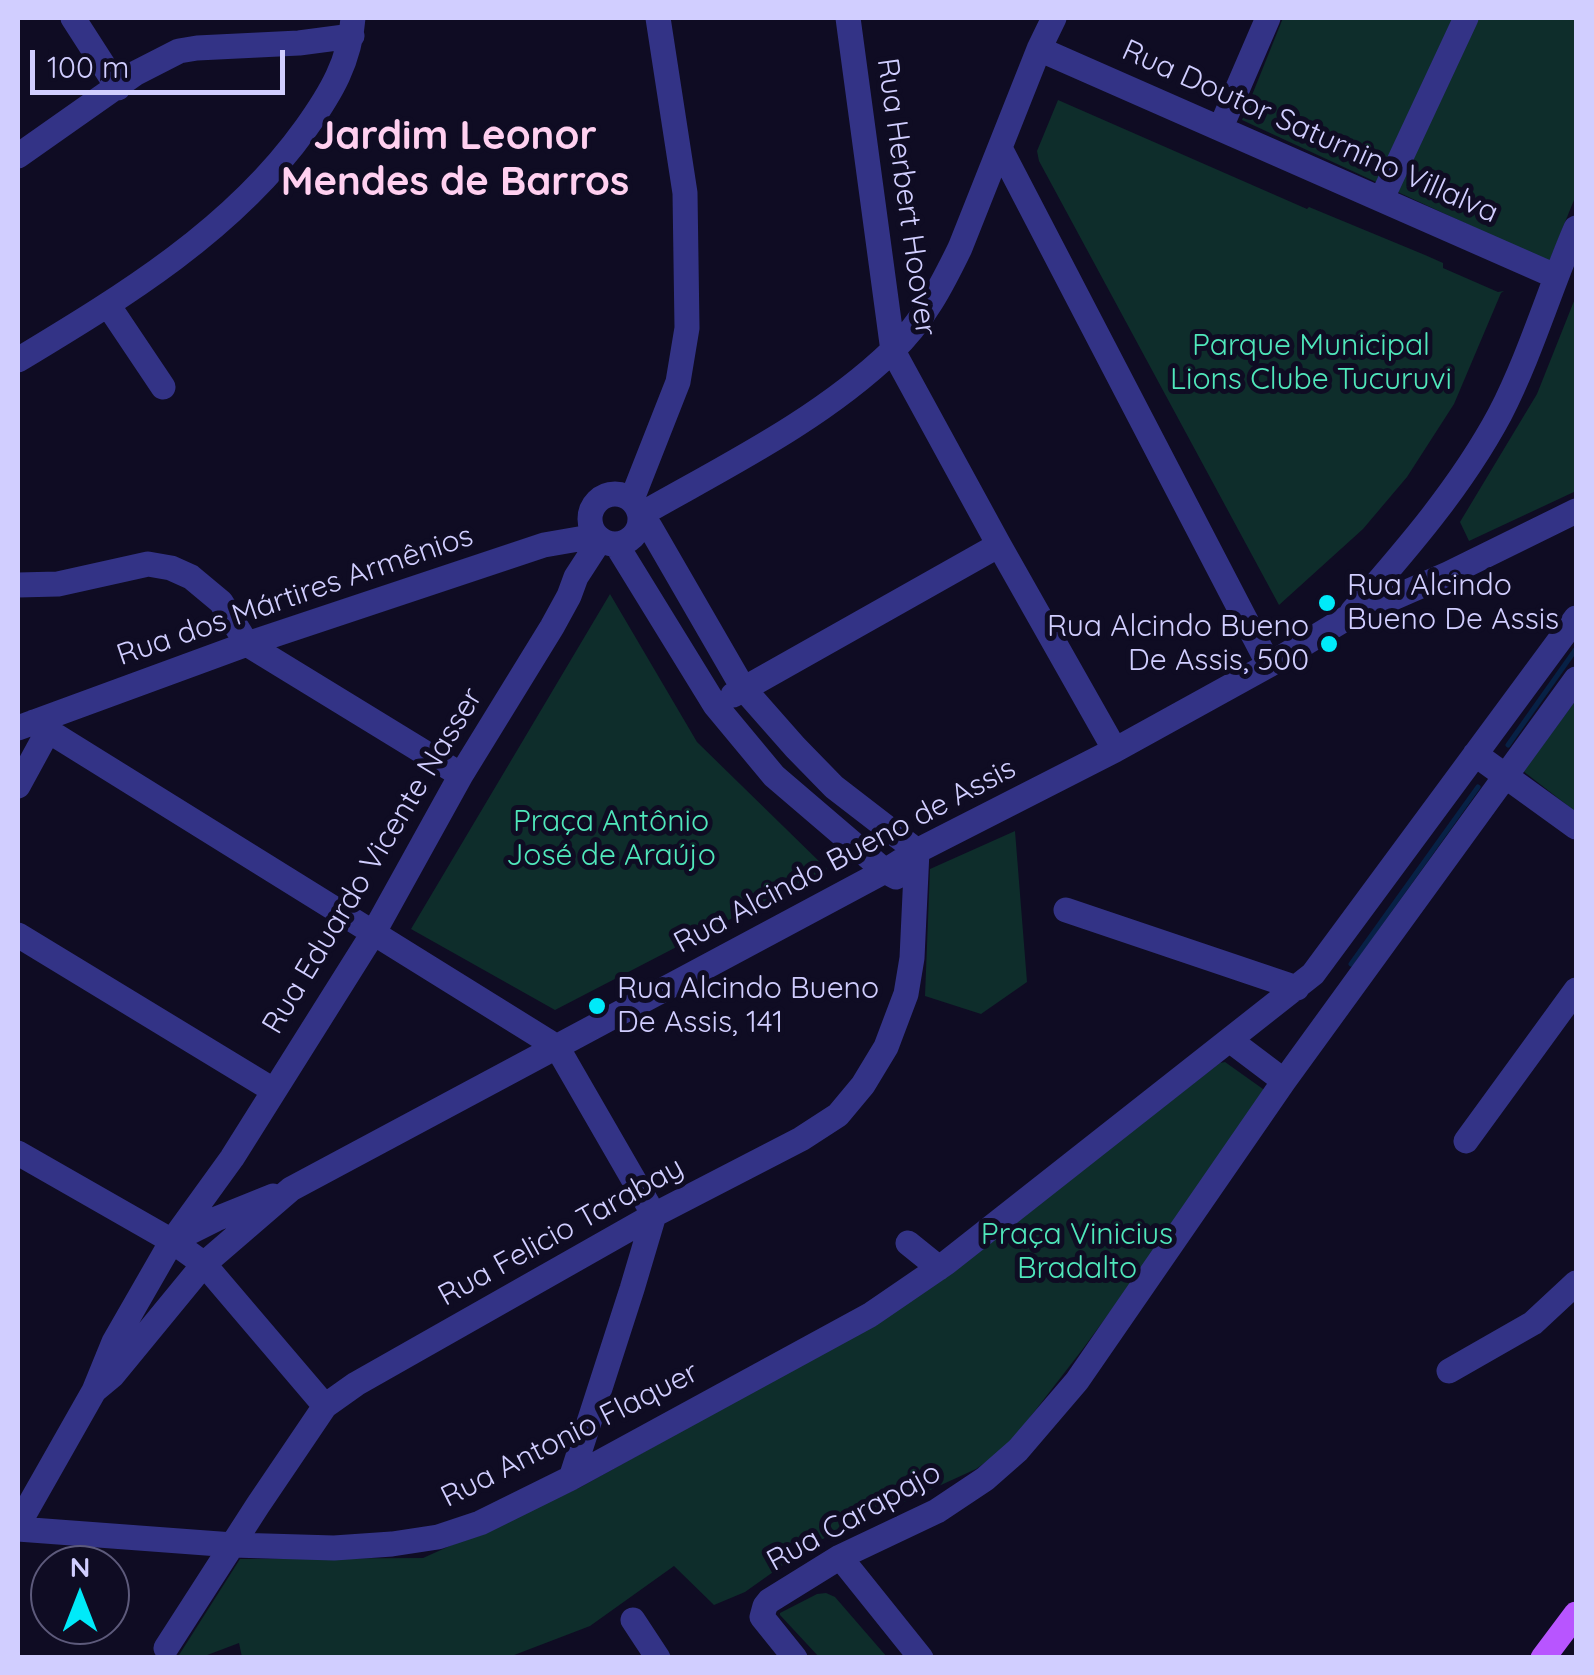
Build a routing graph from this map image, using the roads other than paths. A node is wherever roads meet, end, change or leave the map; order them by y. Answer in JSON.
{"nodes":[{"id":1,"x":72,"y":18,"type":"edge"},
{"id":2,"x":658,"y":18,"type":"edge"},
{"id":3,"x":848,"y":18,"type":"edge"},
{"id":4,"x":1054,"y":18,"type":"edge"},
{"id":5,"x":1268,"y":18,"type":"edge"},
{"id":6,"x":1466,"y":18,"type":"edge"},
{"id":7,"x":353,"y":26,"type":"edge"},
{"id":8,"x":1040,"y":48,"type":"junction"},
{"id":9,"x":118,"y":88,"type":"junction"},
{"id":10,"x":1221,"y":128,"type":"junction"},
{"id":11,"x":1000,"y":148,"type":"junction"},
{"id":12,"x":18,"y":156,"type":"edge"},
{"id":13,"x":1382,"y":198,"type":"junction"},
{"id":14,"x":1576,"y":228,"type":"edge"},
{"id":15,"x":1555,"y":276,"type":"junction"},
{"id":16,"x":108,"y":305,"type":"junction"},
{"id":17,"x":893,"y":350,"type":"junction"},
{"id":18,"x":18,"y":360,"type":"edge"},
{"id":19,"x":163,"y":387,"type":"dead end"},
{"id":20,"x":664,"y":418,"type":"junction"},
{"id":21,"x":652,"y":451,"type":"junction"},
{"id":22,"x":691,"y":482,"type":"junction"},
{"id":23,"x":632,"y":506,"type":"junction"},
{"id":24,"x":1576,"y":511,"type":"edge"},
{"id":25,"x":603,"y":536,"type":"junction"},
{"id":26,"x":1417,"y":538,"type":"junction"},
{"id":27,"x":548,"y":544,"type":"junction"},
{"id":28,"x":998,"y":545,"type":"junction"},
{"id":29,"x":1448,"y":574,"type":"junction"},
{"id":30,"x":18,"y":585,"type":"edge"},
{"id":31,"x":570,"y":592,"type":"junction"},
{"id":32,"x":1576,"y":618,"type":"edge"},
{"id":33,"x":1346,"y":619,"type":"junction"},
{"id":34,"x":247,"y":644,"type":"junction"},
{"id":35,"x":1269,"y":665,"type":"junction"},
{"id":36,"x":1576,"y":679,"type":"edge"},
{"id":37,"x":743,"y":688,"type":"junction"},
{"id":38,"x":716,"y":706,"type":"junction"},
{"id":39,"x":33,"y":727,"type":"edge"},
{"id":40,"x":1115,"y":750,"type":"junction"},
{"id":41,"x":1490,"y":765,"type":"junction"},
{"id":42,"x":461,"y":775,"type":"junction"},
{"id":43,"x":18,"y":786,"type":"edge"},
{"id":44,"x":1576,"y":828,"type":"edge"},
{"id":45,"x":916,"y":851,"type":"junction"},
{"id":46,"x":885,"y":870,"type":"junction"},
{"id":47,"x":914,"y":886,"type":"junction"},
{"id":48,"x":1066,"y":910,"type":"dead end"},
{"id":49,"x":374,"y":932,"type":"junction"},
{"id":50,"x":18,"y":936,"type":"edge"},
{"id":51,"x":1297,"y":988,"type":"junction"},
{"id":52,"x":1576,"y":990,"type":"edge"},
{"id":53,"x":1231,"y":1040,"type":"junction"},
{"id":54,"x":557,"y":1047,"type":"junction"},
{"id":55,"x":1284,"y":1081,"type":"junction"},
{"id":56,"x":273,"y":1090,"type":"junction"},
{"id":57,"x":1466,"y":1141,"type":"dead end"},
{"id":58,"x":18,"y":1153,"type":"edge"},
{"id":59,"x":232,"y":1158,"type":"junction"},
{"id":60,"x":291,"y":1189,"type":"junction"},
{"id":61,"x":654,"y":1215,"type":"junction"},
{"id":62,"x":216,"y":1219,"type":"junction"},
{"id":63,"x":172,"y":1241,"type":"junction"},
{"id":64,"x":908,"y":1243,"type":"dead end"},
{"id":65,"x":204,"y":1264,"type":"junction"},
{"id":66,"x":939,"y":1268,"type":"junction"},
{"id":67,"x":1571,"y":1289,"type":"edge"},
{"id":68,"x":1449,"y":1370,"type":"dead end"},
{"id":69,"x":94,"y":1392,"type":"junction"},
{"id":70,"x":325,"y":1406,"type":"junction"},
{"id":71,"x":571,"y":1478,"type":"junction"},
{"id":72,"x":18,"y":1527,"type":"edge"},
{"id":73,"x":234,"y":1545,"type":"junction"},
{"id":74,"x":840,"y":1558,"type":"junction"},
{"id":75,"x":1576,"y":1614,"type":"edge"},
{"id":76,"x":633,"y":1620,"type":"dead end"},
{"id":77,"x":166,"y":1648,"type":"dead end"},
{"id":78,"x":658,"y":1658,"type":"edge"},
{"id":79,"x":795,"y":1658,"type":"edge"},
{"id":80,"x":921,"y":1658,"type":"edge"},
{"id":81,"x":1542,"y":1658,"type":"edge"}],
"edges":[{"from":1,"to":9,"type":"street"},
{"from":2,"to":20,"type":"street"},
{"from":3,"to":17,"type":"street","name":"Rua Herbert Hoover"},
{"from":4,"to":8,"type":"street"},
{"from":5,"to":10,"type":"street"},
{"from":6,"to":13,"type":"street"},
{"from":7,"to":9,"type":"street"},
{"from":7,"to":16,"type":"street"},
{"from":8,"to":10,"type":"street","name":"Rua Doutor Saturnino Villalva"},
{"from":8,"to":11,"type":"street"},
{"from":9,"to":12,"type":"street"},
{"from":10,"to":13,"type":"street","name":"Rua Doutor Saturnino Villalva"},
{"from":11,"to":17,"type":"street"},
{"from":11,"to":35,"type":"street"},
{"from":13,"to":15,"type":"street","name":"Rua Doutor Saturnino Villalva"},
{"from":14,"to":15,"type":"street"},
{"from":15,"to":26,"type":"street"},
{"from":16,"to":18,"type":"street"},
{"from":16,"to":19,"type":"street"},
{"from":17,"to":22,"type":"street"},
{"from":17,"to":28,"type":"street","name":"Rua Herbert Hoover"},
{"from":20,"to":21,"type":"street"},
{"from":20,"to":23,"type":"street"},
{"from":21,"to":22,"type":"street"},
{"from":21,"to":23,"type":"street"},
{"from":22,"to":23,"type":"street"},
{"from":23,"to":25,"type":"street"},
{"from":23,"to":25,"type":"street"},
{"from":23,"to":37,"type":"street"},
{"from":24,"to":29,"type":"street","name":"Rua Alcindo Bueno de Assis"},
{"from":25,"to":27,"type":"street","name":"Rua dos Mártires Armênios"},
{"from":25,"to":31,"type":"street","name":"Rua Eduardo Vicente Nasser"},
{"from":25,"to":38,"type":"street"},
{"from":26,"to":29,"type":"street"},
{"from":26,"to":33,"type":"street"},
{"from":27,"to":31,"type":"street"},
{"from":27,"to":34,"type":"street","name":"Rua dos Mártires Armênios"},
{"from":28,"to":37,"type":"street"},
{"from":28,"to":40,"type":"street","name":"Rua Herbert Hoover"},
{"from":29,"to":33,"type":"street","name":"Rua Alcindo Bueno de Assis"},
{"from":30,"to":34,"type":"street"},
{"from":31,"to":42,"type":"street","name":"Rua Eduardo Vicente Nasser"},
{"from":32,"to":41,"type":"street"},
{"from":33,"to":35,"type":"street","name":"Rua Alcindo Bueno de Assis"},
{"from":34,"to":39,"type":"street","name":"Rua dos Mártires Armênios"},
{"from":34,"to":42,"type":"street"},
{"from":35,"to":40,"type":"street","name":"Rua Alcindo Bueno de Assis"},
{"from":36,"to":41,"type":"street"},
{"from":37,"to":38,"type":"street"},
{"from":37,"to":45,"type":"street"},
{"from":38,"to":46,"type":"street"},
{"from":39,"to":43,"type":"street"},
{"from":39,"to":49,"type":"street"},
{"from":40,"to":45,"type":"street","name":"Rua Alcindo Bueno de Assis"},
{"from":41,"to":44,"type":"street"},
{"from":41,"to":51,"type":"street","name":"Rua Antonio Flaquer"},
{"from":41,"to":55,"type":"street","name":"Rua Carapajo"},
{"from":42,"to":49,"type":"street","name":"Rua Eduardo Vicente Nasser"},
{"from":45,"to":46,"type":"street","name":"Rua Alcindo Bueno de Assis"},
{"from":45,"to":47,"type":"street","name":"Rua Felicio Tarabay"},
{"from":46,"to":47,"type":"street"},
{"from":46,"to":54,"type":"street","name":"Rua Alcindo Bueno de Assis"},
{"from":47,"to":61,"type":"street","name":"Rua Felicio Tarabay"},
{"from":48,"to":51,"type":"street"},
{"from":49,"to":54,"type":"street"},
{"from":49,"to":56,"type":"street","name":"Rua Eduardo Vicente Nasser"},
{"from":50,"to":56,"type":"street"},
{"from":51,"to":53,"type":"street","name":"Rua Antonio Flaquer"},
{"from":52,"to":57,"type":"street"},
{"from":53,"to":55,"type":"street"},
{"from":53,"to":66,"type":"street","name":"Rua Antonio Flaquer"},
{"from":54,"to":60,"type":"street","name":"Rua Alcindo Bueno de Assis"},
{"from":54,"to":61,"type":"street"},
{"from":55,"to":74,"type":"street","name":"Rua Carapajo"},
{"from":56,"to":59,"type":"street","name":"Rua Eduardo Vicente Nasser"},
{"from":58,"to":63,"type":"street"},
{"from":59,"to":62,"type":"street","name":"Rua Eduardo Vicente Nasser"},
{"from":59,"to":63,"type":"street","name":"Rua Eduardo Vicente Nasser"},
{"from":60,"to":62,"type":"street"},
{"from":60,"to":65,"type":"street","name":"Rua Alcindo Bueno de Assis"},
{"from":61,"to":70,"type":"street","name":"Rua Felicio Tarabay"},
{"from":61,"to":71,"type":"street"},
{"from":62,"to":63,"type":"street"},
{"from":62,"to":65,"type":"street","name":"Rua Eduardo Vicente Nasser"},
{"from":63,"to":65,"type":"street"},
{"from":63,"to":69,"type":"street","name":"Rua Eduardo Vicente Nasser"},
{"from":64,"to":66,"type":"street"},
{"from":65,"to":69,"type":"street","name":"Rua Alcindo Bueno de Assis"},
{"from":65,"to":70,"type":"street"},
{"from":66,"to":71,"type":"street","name":"Rua Antonio Flaquer"},
{"from":67,"to":68,"type":"street"},
{"from":69,"to":72,"type":"street","name":"Rua Eduardo Vicente Nasser"},
{"from":70,"to":73,"type":"street","name":"Rua Felicio Tarabay"},
{"from":71,"to":73,"type":"street","name":"Rua Antonio Flaquer"},
{"from":72,"to":73,"type":"street","name":"Rua Antonio Flaquer"},
{"from":73,"to":77,"type":"street","name":"Rua Felicio Tarabay"},
{"from":74,"to":79,"type":"street","name":"Rua Carapajo"},
{"from":74,"to":80,"type":"street"},
{"from":75,"to":81,"type":"main road"},
{"from":76,"to":78,"type":"street"}]}
